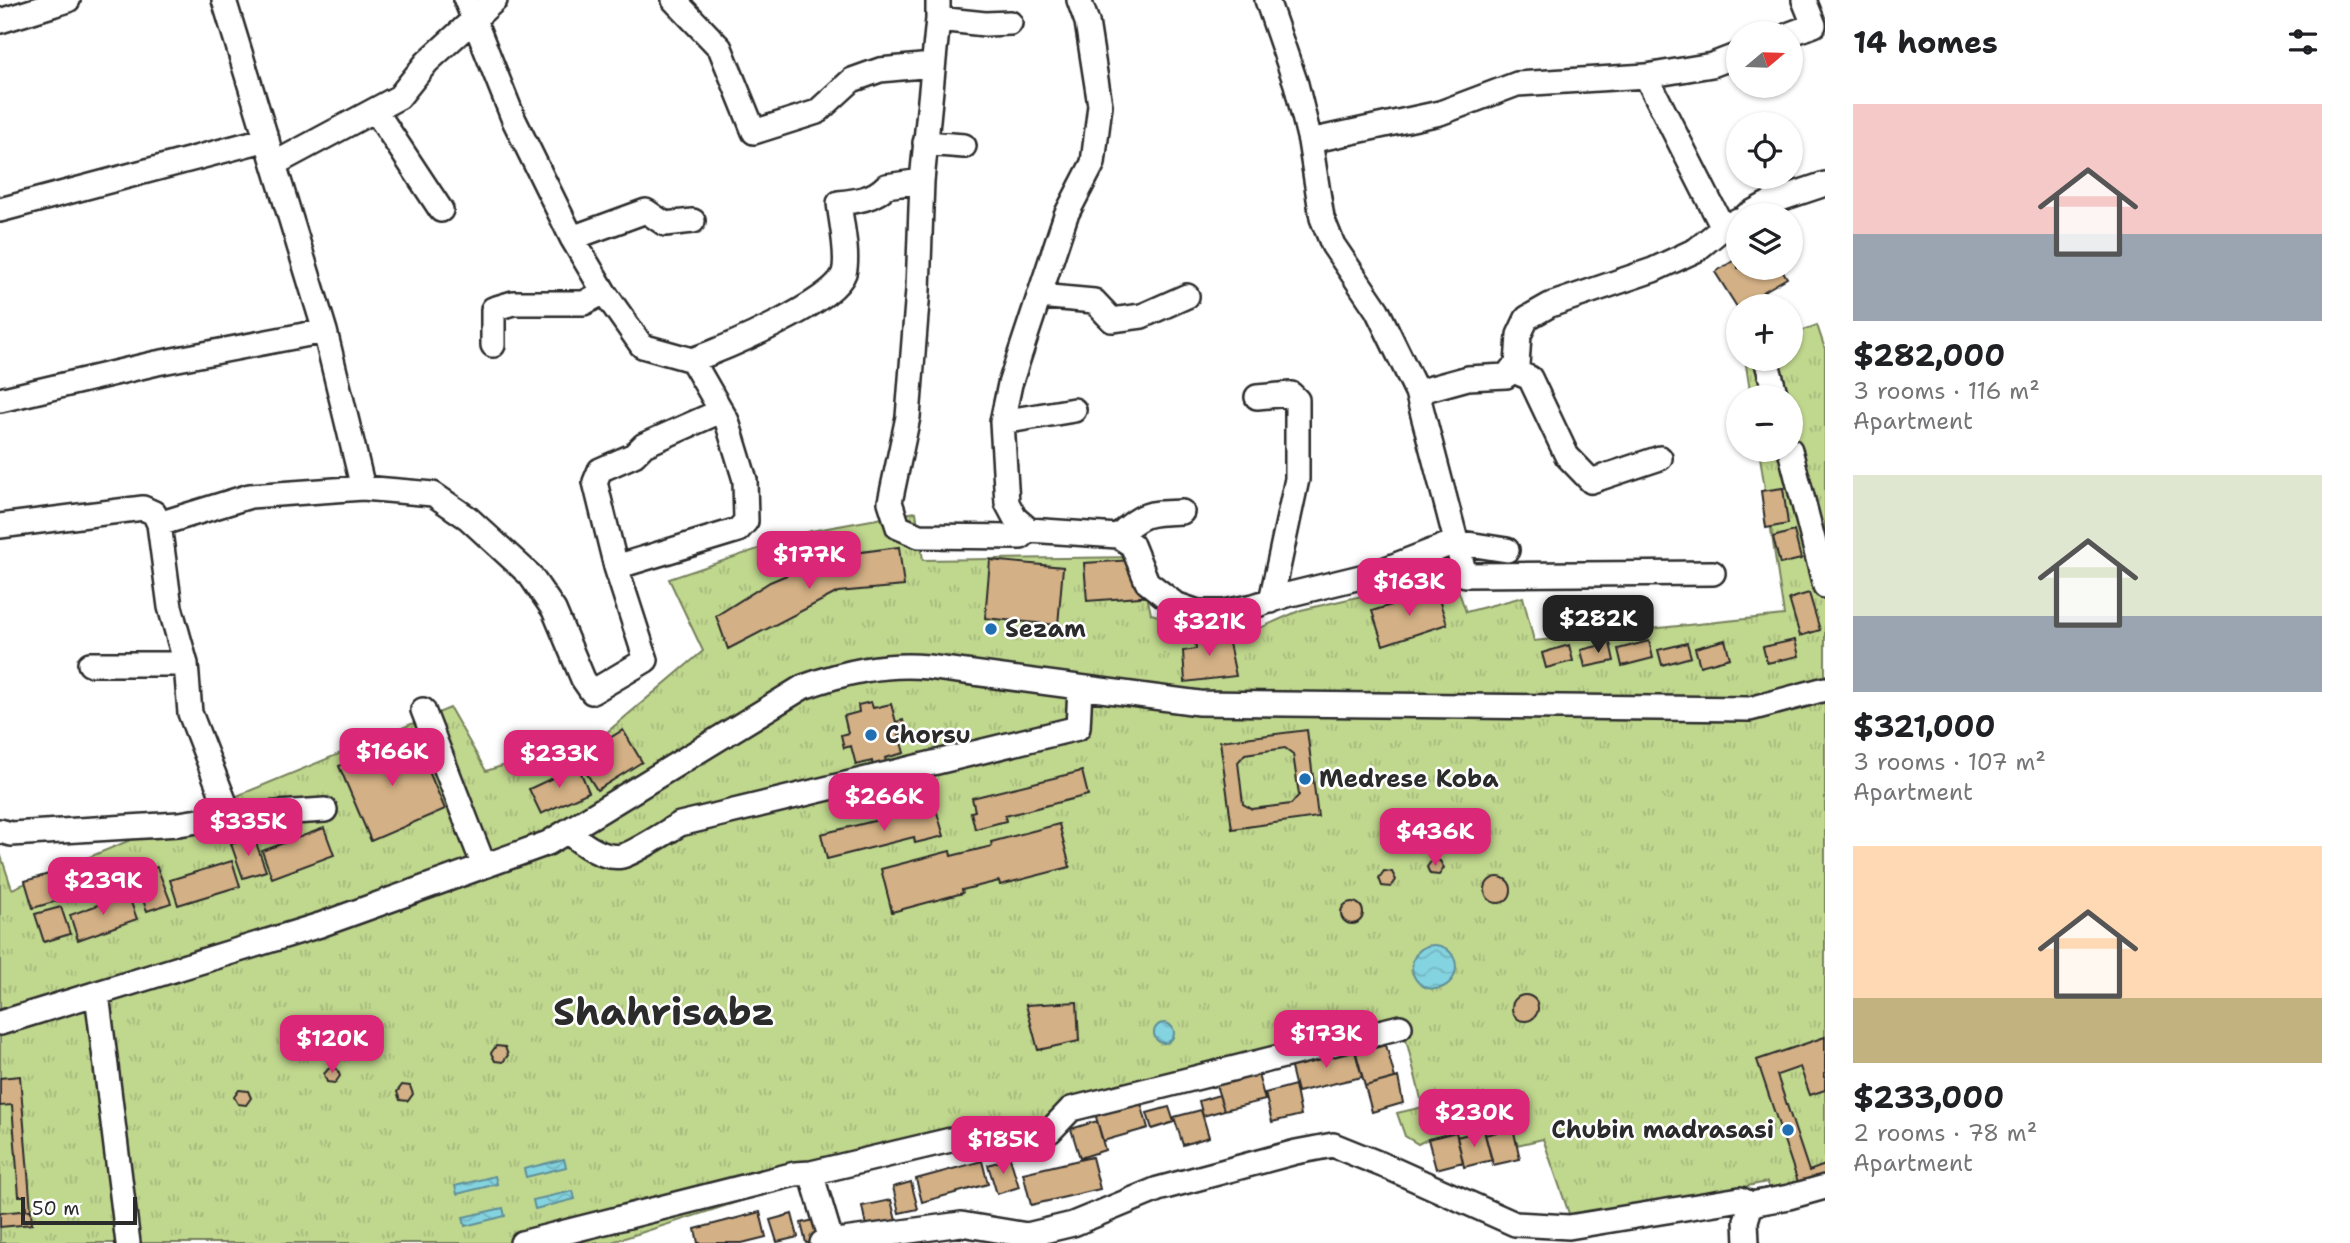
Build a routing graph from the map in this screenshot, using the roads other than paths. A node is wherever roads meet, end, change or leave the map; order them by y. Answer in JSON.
{"nodes":[{"id":1,"x":68,"y":0,"type":"edge"},
{"id":2,"x":225,"y":0,"type":"edge"},
{"id":3,"x":495,"y":0,"type":"edge"},
{"id":4,"x":674,"y":0,"type":"edge"},
{"id":5,"x":1079,"y":0,"type":"edge"},
{"id":6,"x":1267,"y":0,"type":"edge"},
{"id":7,"x":1804,"y":0,"type":"edge"},
{"id":8,"x":938,"y":9,"type":"edge"},
{"id":9,"x":470,"y":11,"type":"edge"},
{"id":10,"x":0,"y":21,"type":"edge"},
{"id":11,"x":1010,"y":23,"type":"dead end"},
{"id":12,"x":1820,"y":24,"type":"edge"},
{"id":13,"x":1803,"y":30,"type":"edge"},
{"id":14,"x":1726,"y":60,"type":"edge"},
{"id":15,"x":932,"y":65,"type":"junction"},
{"id":16,"x":1646,"y":76,"type":"junction"},
{"id":17,"x":375,"y":110,"type":"junction"},
{"id":18,"x":267,"y":139,"type":"junction"},
{"id":19,"x":1310,"y":141,"type":"junction"},
{"id":20,"x":925,"y":143,"type":"junction"},
{"id":21,"x":964,"y":146,"type":"dead end"},
{"id":22,"x":274,"y":164,"type":"junction"},
{"id":23,"x":922,"y":181,"type":"junction"},
{"id":24,"x":1825,"y":184,"type":"edge"},
{"id":25,"x":1769,"y":203,"type":"edge"},
{"id":26,"x":0,"y":210,"type":"edge"},
{"id":27,"x":442,"y":210,"type":"dead end"},
{"id":28,"x":1726,"y":217,"type":"edge"},
{"id":29,"x":693,"y":221,"type":"dead end"},
{"id":30,"x":1726,"y":227,"type":"edge"},
{"id":31,"x":572,"y":238,"type":"junction"},
{"id":32,"x":604,"y":292,"type":"junction"},
{"id":33,"x":1039,"y":296,"type":"junction"},
{"id":34,"x":1187,"y":296,"type":"dead end"},
{"id":35,"x":325,"y":331,"type":"junction"},
{"id":36,"x":493,"y":345,"type":"dead end"},
{"id":37,"x":692,"y":360,"type":"junction"},
{"id":38,"x":1511,"y":370,"type":"junction"},
{"id":39,"x":1416,"y":392,"type":"junction"},
{"id":40,"x":1257,"y":397,"type":"dead end"},
{"id":41,"x":0,"y":400,"type":"edge"},
{"id":42,"x":1074,"y":410,"type":"dead end"},
{"id":43,"x":721,"y":411,"type":"junction"},
{"id":44,"x":1002,"y":422,"type":"junction"},
{"id":45,"x":1660,"y":458,"type":"dead end"},
{"id":46,"x":1793,"y":462,"type":"edge"},
{"id":47,"x":363,"y":488,"type":"junction"},
{"id":48,"x":1182,"y":512,"type":"dead end"},
{"id":49,"x":159,"y":524,"type":"junction"},
{"id":50,"x":0,"y":526,"type":"edge"},
{"id":51,"x":1029,"y":530,"type":"junction"},
{"id":52,"x":1118,"y":536,"type":"junction"},
{"id":53,"x":1455,"y":542,"type":"junction"},
{"id":54,"x":1507,"y":550,"type":"dead end"},
{"id":55,"x":616,"y":567,"type":"junction"},
{"id":56,"x":1713,"y":573,"type":"dead end"},
{"id":57,"x":1825,"y":586,"type":"edge"},
{"id":58,"x":1271,"y":601,"type":"junction"},
{"id":59,"x":90,"y":664,"type":"dead end"},
{"id":60,"x":186,"y":664,"type":"junction"},
{"id":61,"x":1080,"y":688,"type":"junction"},
{"id":62,"x":1825,"y":689,"type":"edge"},
{"id":63,"x":424,"y":710,"type":"dead end"},
{"id":64,"x":325,"y":810,"type":"dead end"},
{"id":65,"x":230,"y":816,"type":"junction"},
{"id":66,"x":0,"y":831,"type":"edge"},
{"id":67,"x":568,"y":832,"type":"junction"},
{"id":68,"x":484,"y":866,"type":"junction"},
{"id":69,"x":97,"y":994,"type":"junction"},
{"id":70,"x":0,"y":1023,"type":"edge"},
{"id":71,"x":1400,"y":1027,"type":"dead end"},
{"id":72,"x":811,"y":1173,"type":"junction"},
{"id":73,"x":1825,"y":1187,"type":"edge"},
{"id":74,"x":1751,"y":1204,"type":"junction"},
{"id":75,"x":1075,"y":1233,"type":"edge"},
{"id":76,"x":828,"y":1242,"type":"edge"},
{"id":77,"x":128,"y":1243,"type":"edge"},
{"id":78,"x":522,"y":1243,"type":"edge"},
{"id":79,"x":1747,"y":1243,"type":"edge"}],
"edges":[{"from":1,"to":10,"type":"street"},
{"from":2,"to":18,"type":"street"},
{"from":3,"to":9,"type":"street"},
{"from":4,"to":15,"type":"street"},
{"from":5,"to":33,"type":"street"},
{"from":6,"to":19,"type":"street"},
{"from":7,"to":12,"type":"street"},
{"from":8,"to":11,"type":"street"},
{"from":8,"to":15,"type":"street"},
{"from":9,"to":17,"type":"street"},
{"from":9,"to":31,"type":"street"},
{"from":12,"to":13,"type":"street"},
{"from":14,"to":16,"type":"street"},
{"from":15,"to":20,"type":"street"},
{"from":16,"to":19,"type":"street"},
{"from":16,"to":28,"type":"street"},
{"from":17,"to":22,"type":"street"},
{"from":17,"to":27,"type":"street"},
{"from":18,"to":22,"type":"street"},
{"from":18,"to":26,"type":"street"},
{"from":19,"to":39,"type":"street"},
{"from":20,"to":21,"type":"street"},
{"from":20,"to":23,"type":"street"},
{"from":22,"to":35,"type":"street"},
{"from":23,"to":37,"type":"street"},
{"from":23,"to":51,"type":"street"},
{"from":24,"to":25,"type":"street"},
{"from":29,"to":31,"type":"street"},
{"from":30,"to":38,"type":"street"},
{"from":31,"to":32,"type":"street"},
{"from":32,"to":36,"type":"street"},
{"from":32,"to":37,"type":"street"},
{"from":33,"to":34,"type":"street"},
{"from":33,"to":44,"type":"street"},
{"from":35,"to":41,"type":"street"},
{"from":35,"to":47,"type":"street"},
{"from":37,"to":43,"type":"street"},
{"from":38,"to":39,"type":"street"},
{"from":38,"to":45,"type":"street"},
{"from":39,"to":53,"type":"street"},
{"from":40,"to":58,"type":"street"},
{"from":42,"to":44,"type":"street"},
{"from":43,"to":55,"type":"street"},
{"from":43,"to":55,"type":"street"},
{"from":44,"to":51,"type":"street"},
{"from":46,"to":57,"type":"street"},
{"from":47,"to":49,"type":"street"},
{"from":47,"to":55,"type":"street"},
{"from":48,"to":52,"type":"street"},
{"from":49,"to":50,"type":"street"},
{"from":49,"to":60,"type":"street"},
{"from":51,"to":52,"type":"street"},
{"from":52,"to":58,"type":"street"},
{"from":53,"to":54,"type":"street"},
{"from":53,"to":56,"type":"street"},
{"from":53,"to":58,"type":"street"},
{"from":59,"to":60,"type":"street"},
{"from":60,"to":65,"type":"street"},
{"from":61,"to":62,"type":"street"},
{"from":61,"to":67,"type":"street"},
{"from":61,"to":67,"type":"street"},
{"from":63,"to":68,"type":"street"},
{"from":64,"to":65,"type":"street"},
{"from":65,"to":66,"type":"street"},
{"from":67,"to":68,"type":"street"},
{"from":68,"to":69,"type":"street"},
{"from":69,"to":70,"type":"street"},
{"from":69,"to":77,"type":"street"},
{"from":71,"to":72,"type":"street"},
{"from":72,"to":76,"type":"street"},
{"from":72,"to":78,"type":"street"},
{"from":73,"to":74,"type":"street"},
{"from":74,"to":75,"type":"street"},
{"from":74,"to":79,"type":"street"},
{"from":75,"to":76,"type":"street"}]}
